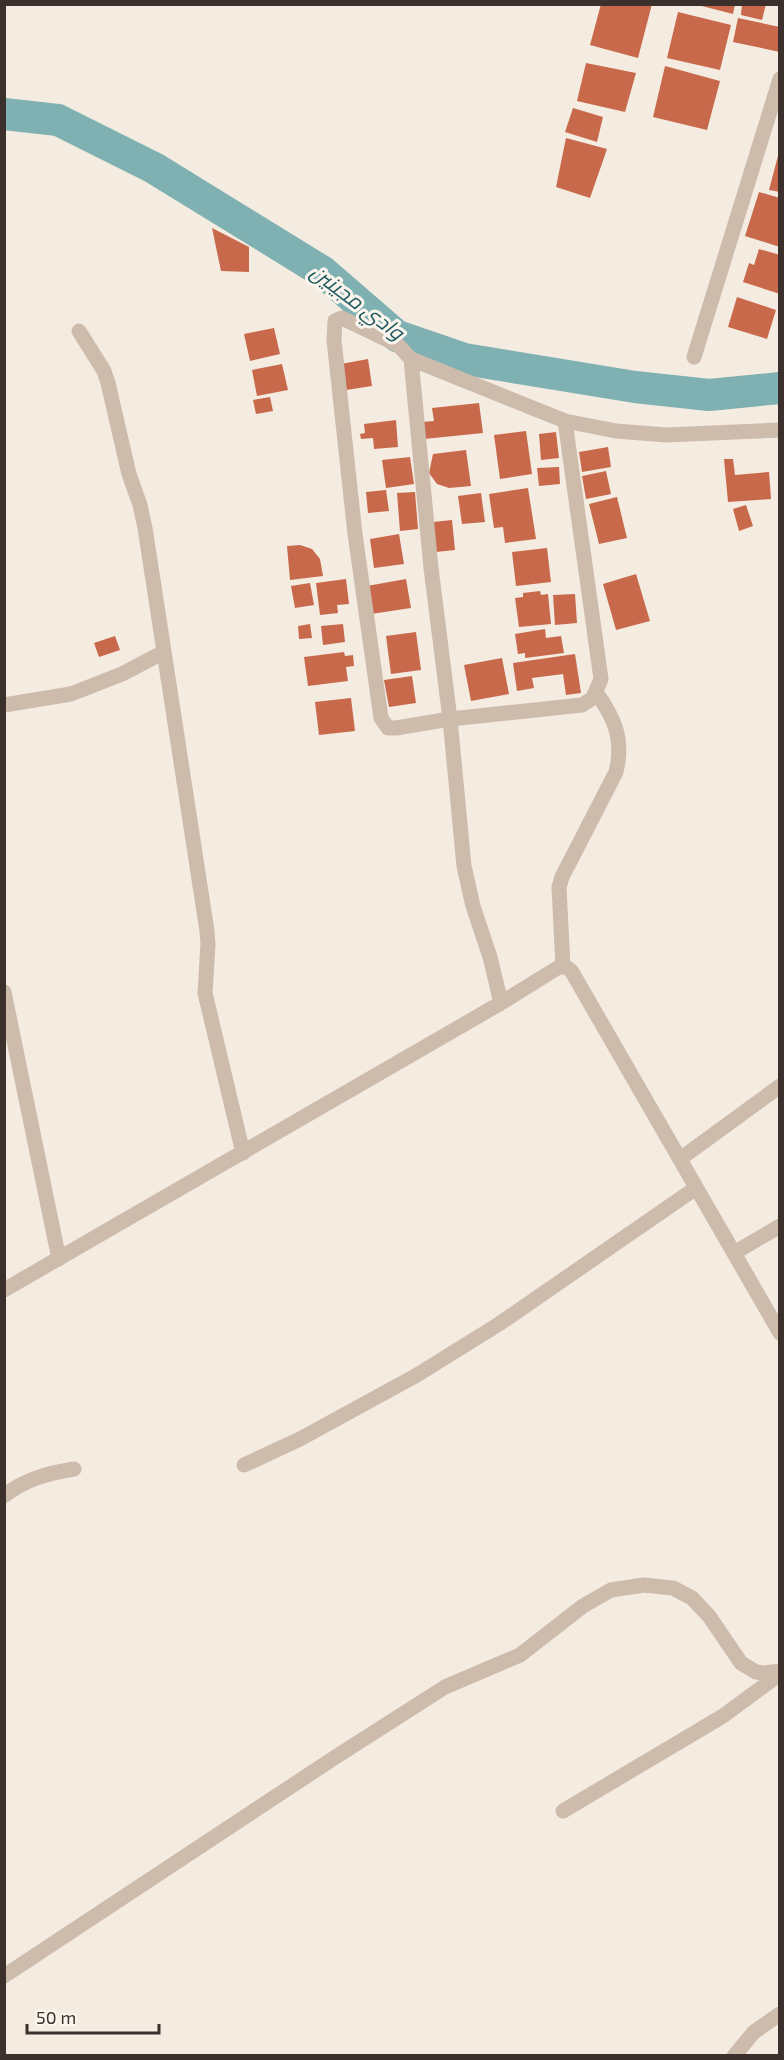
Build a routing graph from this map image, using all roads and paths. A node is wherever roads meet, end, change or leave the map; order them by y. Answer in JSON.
{"nodes":[{"id":1,"x":780,"y":79,"type":"edge"},
{"id":2,"x":79,"y":331,"type":"dead end"},
{"id":3,"x":694,"y":357,"type":"dead end"},
{"id":4,"x":411,"y":359,"type":"junction"},
{"id":5,"x":566,"y":421,"type":"junction"},
{"id":6,"x":780,"y":430,"type":"edge"},
{"id":7,"x":164,"y":652,"type":"junction"},
{"id":8,"x":596,"y":692,"type":"junction"},
{"id":9,"x":4,"y":705,"type":"edge"},
{"id":10,"x":450,"y":719,"type":"junction"},
{"id":11,"x":563,"y":967,"type":"junction"},
{"id":12,"x":4,"y":992,"type":"edge"},
{"id":13,"x":501,"y":1004,"type":"junction"},
{"id":14,"x":780,"y":1086,"type":"edge"},
{"id":15,"x":243,"y":1153,"type":"junction"},
{"id":16,"x":680,"y":1160,"type":"junction"},
{"id":17,"x":696,"y":1188,"type":"junction"},
{"id":18,"x":780,"y":1226,"type":"edge"},
{"id":19,"x":734,"y":1253,"type":"junction"},
{"id":20,"x":58,"y":1259,"type":"junction"},
{"id":21,"x":4,"y":1290,"type":"edge"},
{"id":22,"x":780,"y":1333,"type":"edge"},
{"id":23,"x":244,"y":1465,"type":"dead end"},
{"id":24,"x":74,"y":1469,"type":"dead end"},
{"id":25,"x":4,"y":1496,"type":"edge"},
{"id":26,"x":780,"y":1672,"type":"edge"},
{"id":27,"x":563,"y":1811,"type":"dead end"},
{"id":28,"x":4,"y":1976,"type":"edge"},
{"id":29,"x":780,"y":2014,"type":"edge"},
{"id":30,"x":734,"y":2055,"type":"edge"}],
"edges":[{"from":1,"to":3,"type":"street"},
{"from":2,"to":7,"type":"street"},
{"from":4,"to":5,"type":"street"},
{"from":4,"to":10,"type":"street"},
{"from":4,"to":10,"type":"street"},
{"from":5,"to":6,"type":"street"},
{"from":5,"to":8,"type":"street"},
{"from":7,"to":9,"type":"street"},
{"from":7,"to":15,"type":"street"},
{"from":8,"to":10,"type":"street"},
{"from":8,"to":11,"type":"street"},
{"from":10,"to":13,"type":"street"},
{"from":11,"to":13,"type":"street"},
{"from":11,"to":16,"type":"street"},
{"from":12,"to":20,"type":"street"},
{"from":13,"to":15,"type":"street"},
{"from":14,"to":16,"type":"street"},
{"from":15,"to":20,"type":"street"},
{"from":16,"to":17,"type":"street"},
{"from":17,"to":19,"type":"street"},
{"from":17,"to":23,"type":"street"},
{"from":18,"to":19,"type":"street"},
{"from":19,"to":22,"type":"street"},
{"from":20,"to":21,"type":"street"},
{"from":24,"to":25,"type":"street"},
{"from":26,"to":27,"type":"street"},
{"from":26,"to":28,"type":"street"},
{"from":29,"to":30,"type":"street"}]}
